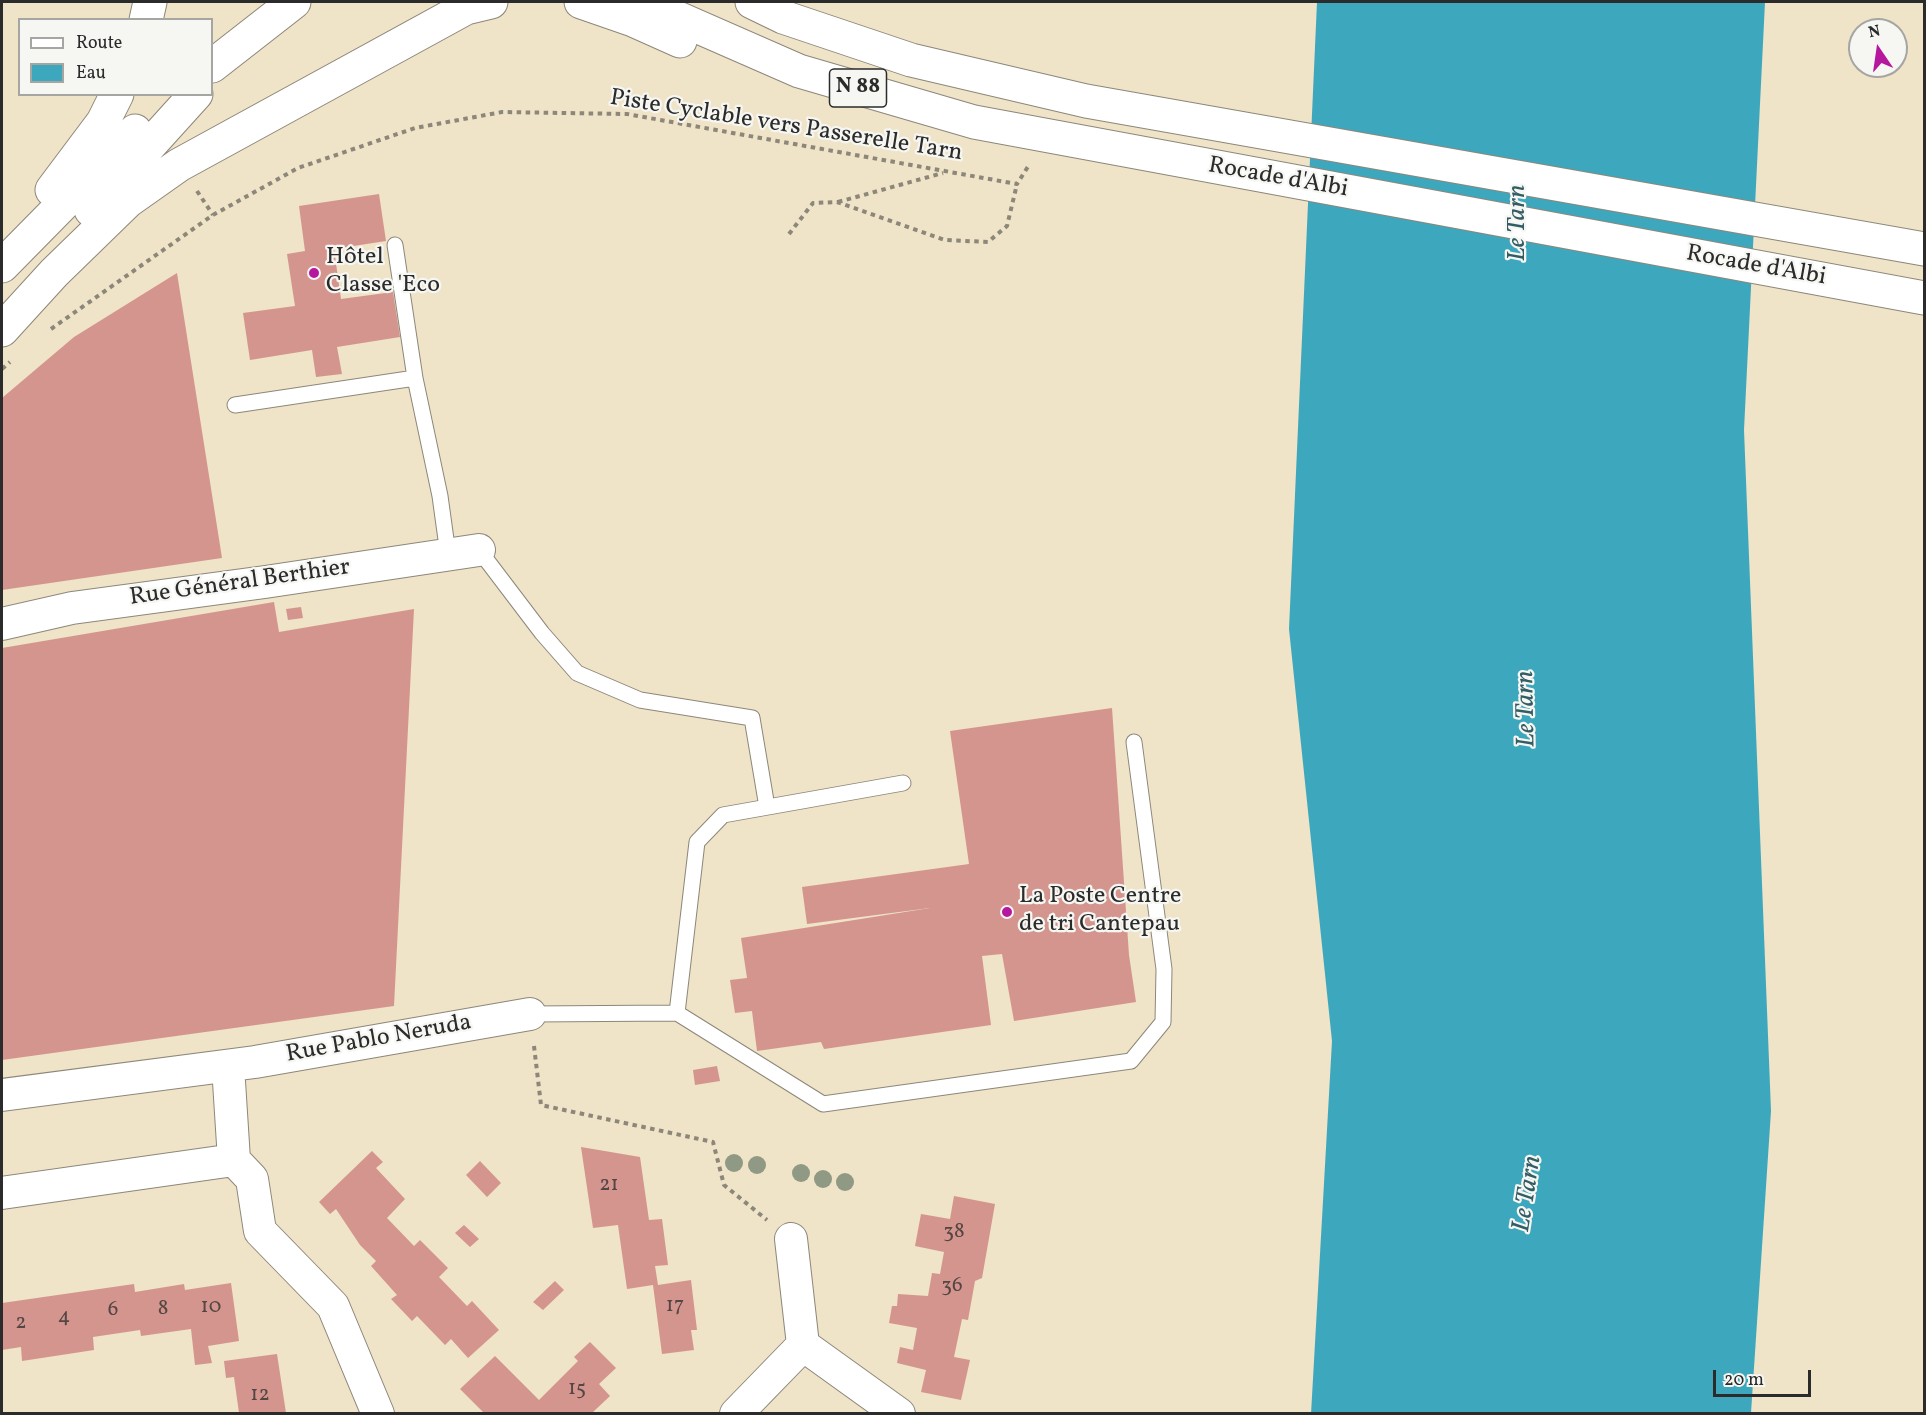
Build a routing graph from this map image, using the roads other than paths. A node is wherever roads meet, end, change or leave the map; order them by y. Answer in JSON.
{"nodes":[{"id":1,"x":150,"y":2,"type":"edge"},
{"id":2,"x":294,"y":2,"type":"edge"},
{"id":3,"x":490,"y":2,"type":"edge"},
{"id":4,"x":581,"y":2,"type":"edge"},
{"id":5,"x":648,"y":2,"type":"edge"},
{"id":6,"x":752,"y":2,"type":"edge"},
{"id":7,"x":146,"y":18,"type":"edge"},
{"id":8,"x":243,"y":40,"type":"junction"},
{"id":9,"x":213,"y":65,"type":"edge"},
{"id":10,"x":213,"y":75,"type":"edge"},
{"id":11,"x":116,"y":96,"type":"edge"},
{"id":12,"x":175,"y":96,"type":"edge"},
{"id":13,"x":194,"y":96,"type":"edge"},
{"id":14,"x":974,"y":122,"type":"junction"},
{"id":15,"x":2,"y":243,"type":"edge"},
{"id":16,"x":395,"y":244,"type":"dead end"},
{"id":17,"x":1924,"y":249,"type":"edge"},
{"id":18,"x":2,"y":266,"type":"edge"},
{"id":19,"x":1924,"y":298,"type":"edge"},
{"id":20,"x":2,"y":309,"type":"edge"},
{"id":21,"x":9,"y":343,"type":"edge"},
{"id":22,"x":415,"y":378,"type":"junction"},
{"id":23,"x":235,"y":405,"type":"dead end"},
{"id":24,"x":479,"y":550,"type":"joint"},
{"id":25,"x":448,"y":554,"type":"junction"},
{"id":26,"x":2,"y":624,"type":"edge"},
{"id":27,"x":1134,"y":742,"type":"dead end"},
{"id":28,"x":903,"y":783,"type":"dead end"},
{"id":29,"x":767,"y":807,"type":"junction"},
{"id":30,"x":677,"y":1013,"type":"junction"},
{"id":31,"x":530,"y":1014,"type":"joint"},
{"id":32,"x":228,"y":1066,"type":"junction"},
{"id":33,"x":2,"y":1095,"type":"edge"},
{"id":34,"x":234,"y":1160,"type":"junction"},
{"id":35,"x":2,"y":1193,"type":"edge"},
{"id":36,"x":791,"y":1239,"type":"road end"},
{"id":37,"x":803,"y":1345,"type":"junction"},
{"id":38,"x":378,"y":1413,"type":"edge"},
{"id":39,"x":736,"y":1413,"type":"edge"},
{"id":40,"x":899,"y":1413,"type":"edge"}],
"edges":[{"from":1,"to":7,"type":"highway"},
{"from":2,"to":8,"type":"highway"},
{"from":3,"to":21,"type":"highway"},
{"from":4,"to":14,"type":"highway"},
{"from":5,"to":14,"type":"highway","name":"Rocade d'Albi","number":"N 88"},
{"from":6,"to":17,"type":"highway","name":"Rocade d'Albi","number":"N 88"},
{"from":8,"to":9,"type":"highway"},
{"from":8,"to":10,"type":"highway"},
{"from":11,"to":15,"type":"highway"},
{"from":12,"to":18,"type":"highway"},
{"from":13,"to":20,"type":"highway"},
{"from":14,"to":19,"type":"highway","name":"Rocade d'Albi","number":"N 88"},
{"from":16,"to":22,"type":"lane"},
{"from":22,"to":23,"type":"lane"},
{"from":22,"to":25,"type":"lane"},
{"from":24,"to":25,"type":"street","name":"Rue Général Berthier"},
{"from":24,"to":29,"type":"lane"},
{"from":25,"to":26,"type":"street","name":"Rue Général Berthier"},
{"from":27,"to":30,"type":"lane"},
{"from":28,"to":29,"type":"lane"},
{"from":29,"to":30,"type":"lane"},
{"from":30,"to":31,"type":"lane"},
{"from":31,"to":32,"type":"street","name":"Rue Pablo Neruda"},
{"from":32,"to":33,"type":"street","name":"Rue Pablo Neruda"},
{"from":32,"to":34,"type":"street"},
{"from":34,"to":35,"type":"street"},
{"from":34,"to":38,"type":"street"},
{"from":36,"to":37,"type":"street"},
{"from":37,"to":39,"type":"street"},
{"from":37,"to":40,"type":"street"}]}
